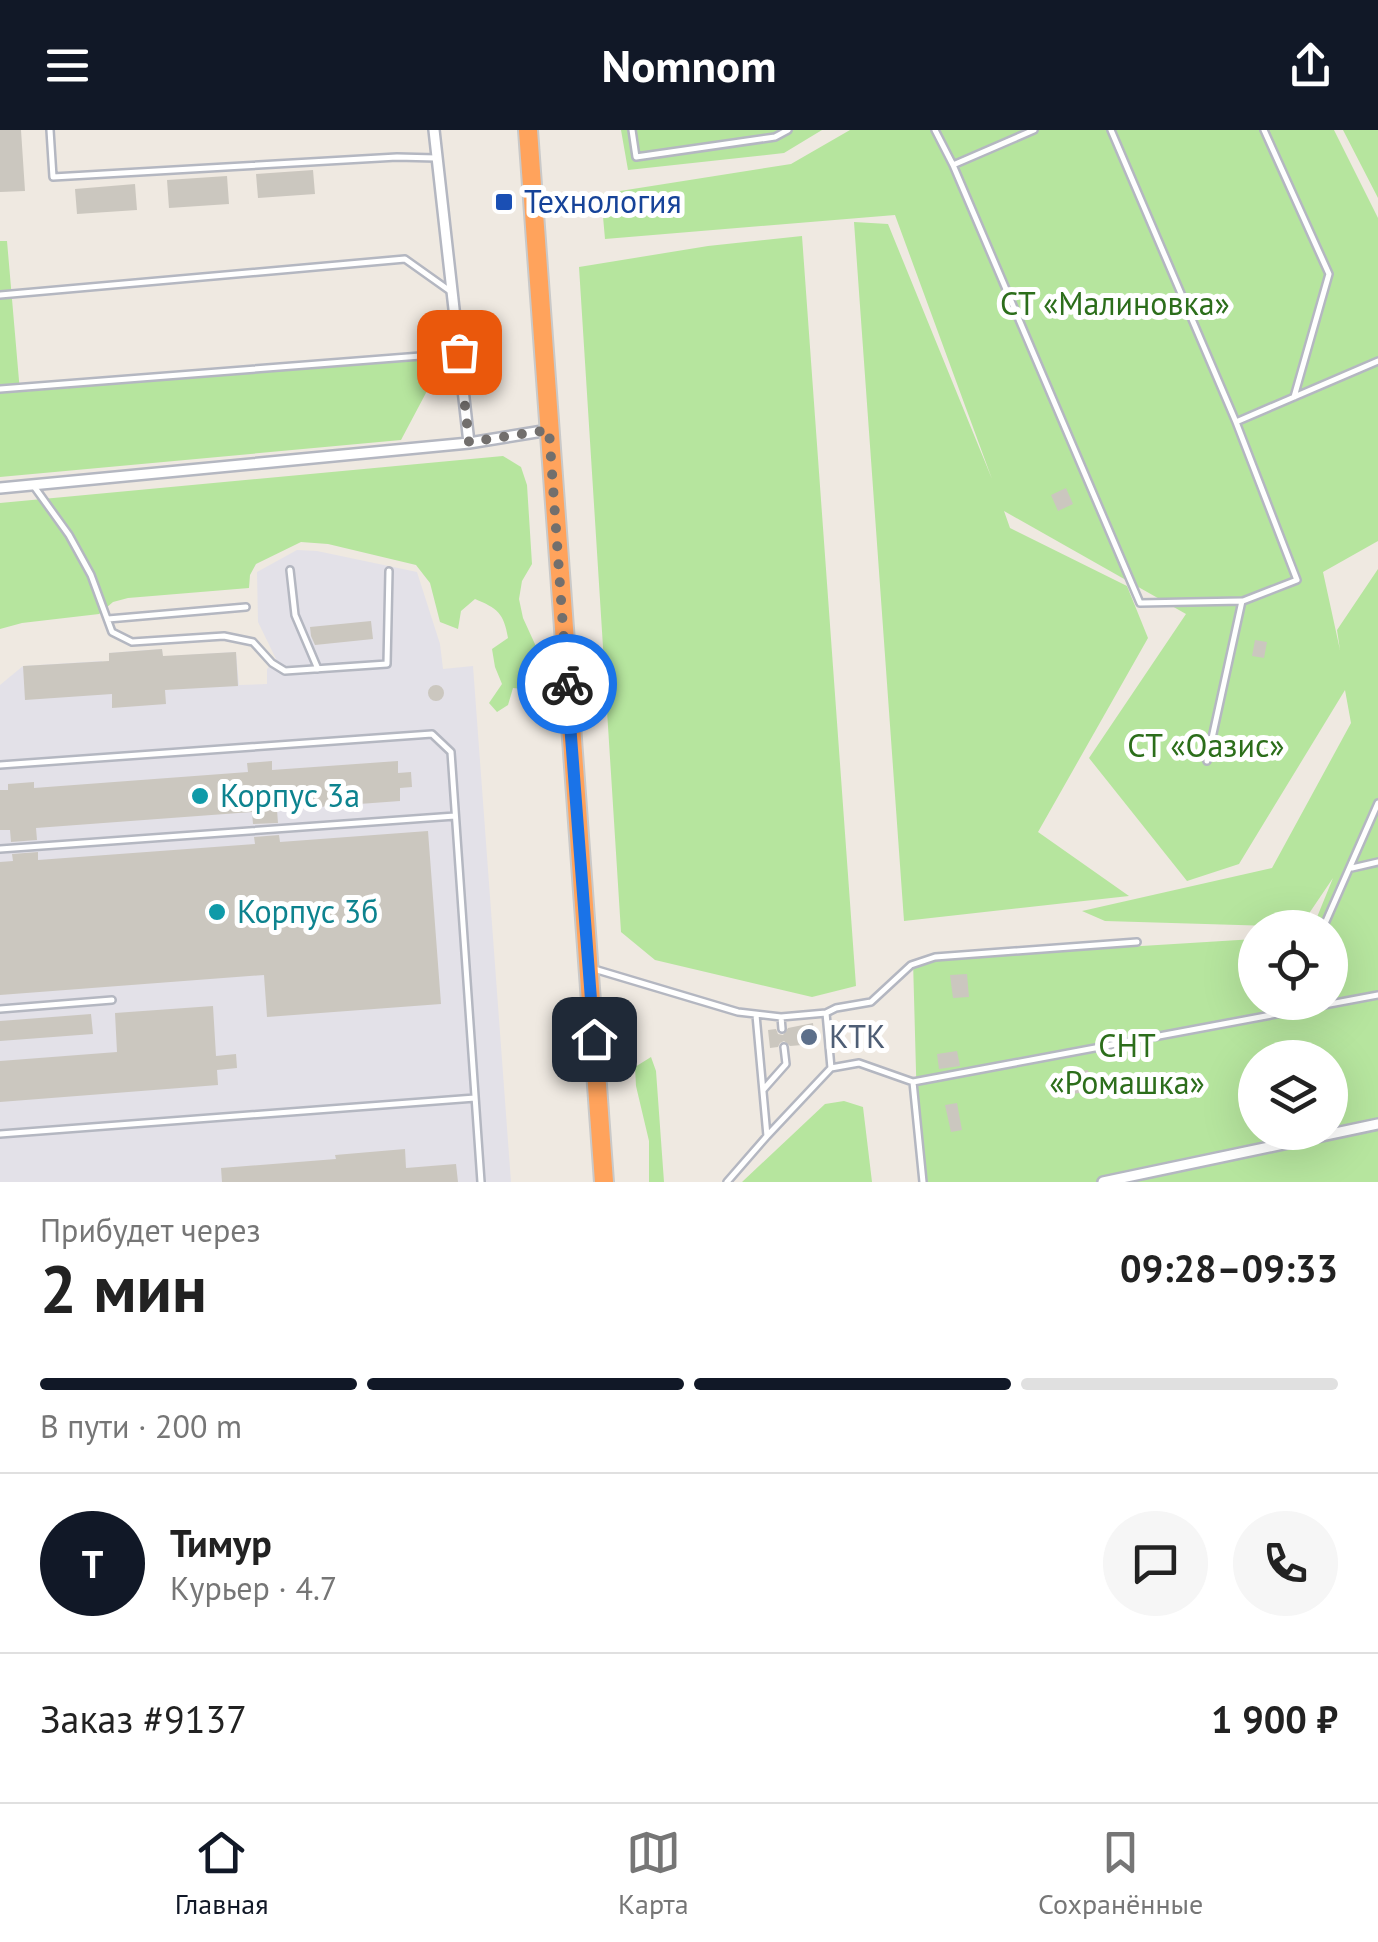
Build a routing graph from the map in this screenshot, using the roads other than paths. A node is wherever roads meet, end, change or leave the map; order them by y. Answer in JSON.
{"nodes":[{"id":1,"x":50,"y":130,"type":"edge"},
{"id":2,"x":434,"y":130,"type":"edge"},
{"id":3,"x":528,"y":130,"type":"edge"},
{"id":4,"x":632,"y":130,"type":"edge"},
{"id":5,"x":788,"y":130,"type":"edge"},
{"id":6,"x":935,"y":130,"type":"edge"},
{"id":7,"x":1034,"y":130,"type":"edge"},
{"id":8,"x":1111,"y":130,"type":"edge"},
{"id":9,"x":1264,"y":130,"type":"edge"},
{"id":10,"x":436,"y":158,"type":"junction"},
{"id":11,"x":953,"y":165,"type":"junction"},
{"id":12,"x":453,"y":293,"type":"junction"},
{"id":13,"x":0,"y":294,"type":"edge"},
{"id":14,"x":459,"y":352,"type":"junction"},
{"id":15,"x":1378,"y":361,"type":"edge"},
{"id":16,"x":0,"y":388,"type":"edge"},
{"id":17,"x":1294,"y":397,"type":"junction"},
{"id":18,"x":1236,"y":422,"type":"junction"},
{"id":19,"x":549,"y":430,"type":"junction"},
{"id":20,"x":469,"y":442,"type":"junction"},
{"id":21,"x":33,"y":485,"type":"junction"},
{"id":22,"x":0,"y":488,"type":"edge"},
{"id":23,"x":290,"y":570,"type":"dead end"},
{"id":24,"x":389,"y":571,"type":"dead end"},
{"id":25,"x":1242,"y":601,"type":"junction"},
{"id":26,"x":246,"y":607,"type":"dead end"},
{"id":27,"x":108,"y":619,"type":"junction"},
{"id":28,"x":318,"y":669,"type":"junction"},
{"id":29,"x":1206,"y":762,"type":"dead end"},
{"id":30,"x":0,"y":765,"type":"edge"},
{"id":31,"x":1378,"y":803,"type":"edge"},
{"id":32,"x":455,"y":816,"type":"junction"},
{"id":33,"x":0,"y":849,"type":"edge"},
{"id":34,"x":1378,"y":862,"type":"edge"},
{"id":35,"x":1350,"y":868,"type":"junction"},
{"id":36,"x":1331,"y":910,"type":"edge"},
{"id":37,"x":1136,"y":942,"type":"dead end"},
{"id":38,"x":590,"y":967,"type":"junction"},
{"id":39,"x":1378,"y":995,"type":"edge"},
{"id":40,"x":112,"y":1000,"type":"dead end"},
{"id":41,"x":1348,"y":1001,"type":"edge"},
{"id":42,"x":0,"y":1009,"type":"edge"},
{"id":43,"x":826,"y":1013,"type":"junction"},
{"id":44,"x":756,"y":1014,"type":"junction"},
{"id":45,"x":781,"y":1017,"type":"junction"},
{"id":46,"x":1251,"y":1020,"type":"edge"},
{"id":47,"x":782,"y":1028,"type":"dead end"},
{"id":48,"x":784,"y":1047,"type":"dead end"},
{"id":49,"x":831,"y":1068,"type":"junction"},
{"id":50,"x":913,"y":1082,"type":"junction"},
{"id":51,"x":763,"y":1090,"type":"junction"},
{"id":52,"x":475,"y":1098,"type":"junction"},
{"id":53,"x":1378,"y":1124,"type":"edge"},
{"id":54,"x":0,"y":1134,"type":"edge"},
{"id":55,"x":767,"y":1136,"type":"junction"},
{"id":56,"x":481,"y":1182,"type":"edge"},
{"id":57,"x":604,"y":1182,"type":"edge"},
{"id":58,"x":727,"y":1182,"type":"edge"},
{"id":59,"x":924,"y":1182,"type":"edge"},
{"id":60,"x":1103,"y":1182,"type":"edge"}],
"edges":[{"from":1,"to":10,"type":"lane"},
{"from":2,"to":10,"type":"street"},
{"from":3,"to":19,"type":"highway"},
{"from":4,"to":5,"type":"lane"},
{"from":6,"to":11,"type":"lane"},
{"from":7,"to":11,"type":"lane"},
{"from":8,"to":18,"type":"lane"},
{"from":9,"to":17,"type":"lane"},
{"from":10,"to":12,"type":"street"},
{"from":11,"to":25,"type":"lane"},
{"from":12,"to":13,"type":"lane"},
{"from":12,"to":14,"type":"street"},
{"from":14,"to":16,"type":"lane"},
{"from":14,"to":20,"type":"street"},
{"from":15,"to":17,"type":"lane"},
{"from":17,"to":18,"type":"lane"},
{"from":18,"to":25,"type":"lane"},
{"from":19,"to":20,"type":"street"},
{"from":19,"to":38,"type":"highway"},
{"from":20,"to":21,"type":"street"},
{"from":21,"to":22,"type":"street"},
{"from":21,"to":27,"type":"lane"},
{"from":23,"to":28,"type":"lane"},
{"from":24,"to":28,"type":"lane"},
{"from":25,"to":29,"type":"lane"},
{"from":26,"to":27,"type":"lane"},
{"from":27,"to":28,"type":"lane"},
{"from":30,"to":32,"type":"lane"},
{"from":31,"to":35,"type":"lane"},
{"from":32,"to":33,"type":"lane"},
{"from":32,"to":52,"type":"lane"},
{"from":34,"to":35,"type":"lane"},
{"from":35,"to":36,"type":"lane"},
{"from":37,"to":43,"type":"lane"},
{"from":38,"to":44,"type":"lane"},
{"from":38,"to":57,"type":"highway"},
{"from":39,"to":41,"type":"lane"},
{"from":40,"to":42,"type":"lane"},
{"from":43,"to":45,"type":"lane"},
{"from":43,"to":49,"type":"lane"},
{"from":44,"to":45,"type":"lane"},
{"from":44,"to":51,"type":"lane"},
{"from":45,"to":47,"type":"lane"},
{"from":46,"to":50,"type":"lane"},
{"from":48,"to":51,"type":"lane"},
{"from":49,"to":50,"type":"lane"},
{"from":49,"to":55,"type":"lane"},
{"from":50,"to":59,"type":"lane"},
{"from":51,"to":55,"type":"lane"},
{"from":52,"to":54,"type":"lane"},
{"from":52,"to":56,"type":"lane"},
{"from":53,"to":60,"type":"street"},
{"from":55,"to":58,"type":"lane"}]}
